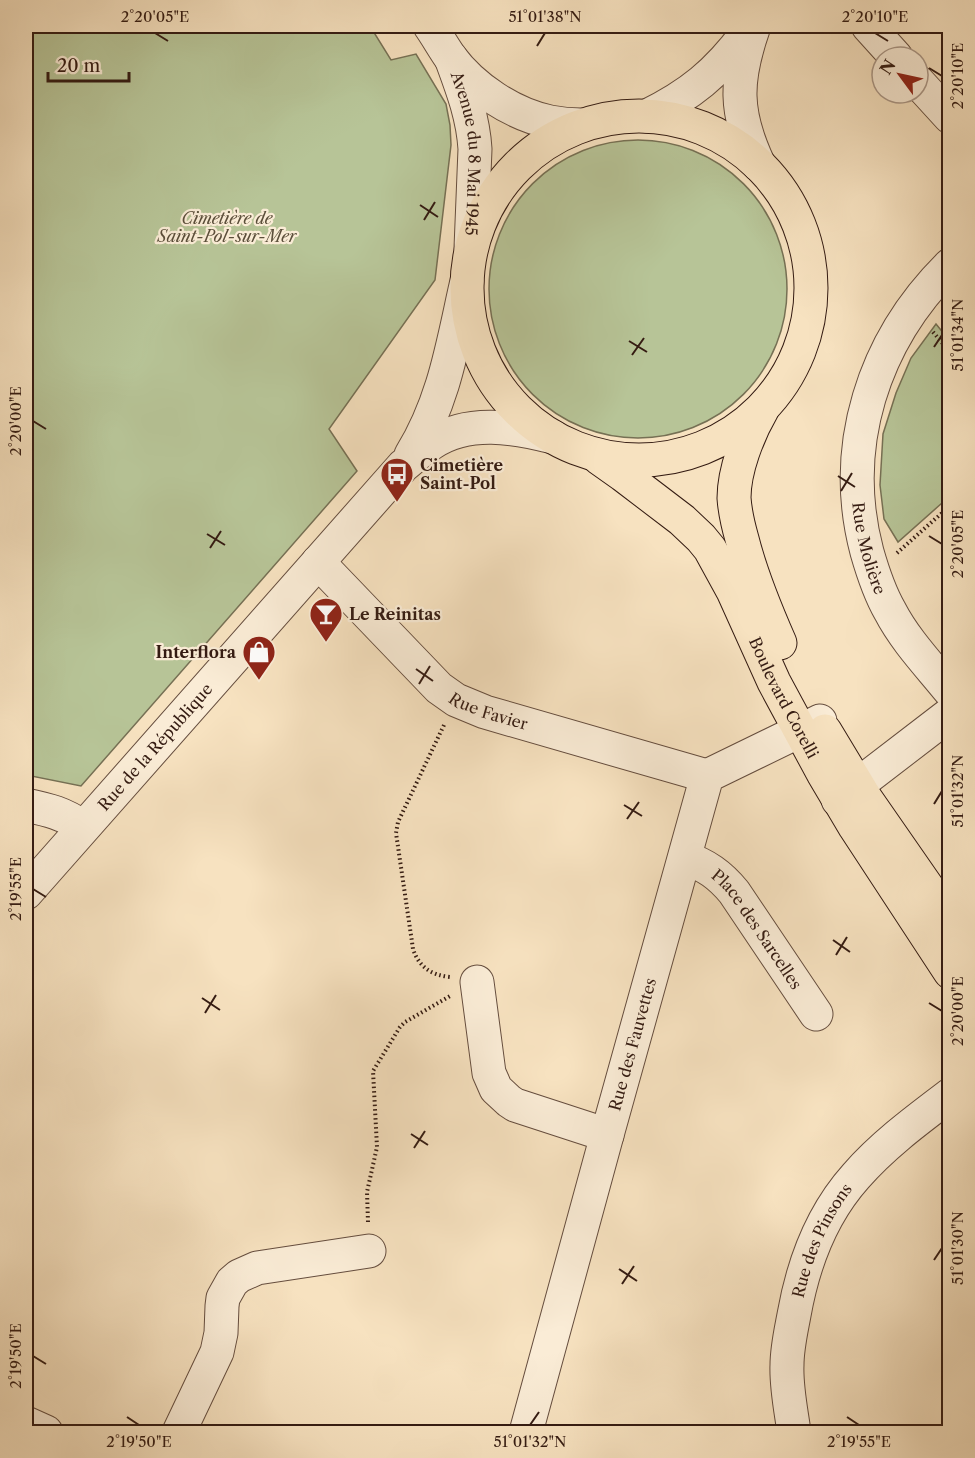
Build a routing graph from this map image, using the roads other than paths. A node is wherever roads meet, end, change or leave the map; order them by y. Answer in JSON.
{"nodes":[{"id":1,"x":430,"y":26,"type":"edge"},
{"id":2,"x":753,"y":26,"type":"edge"},
{"id":3,"x":868,"y":26,"type":"edge"},
{"id":4,"x":885,"y":45,"type":"edge"},
{"id":5,"x":451,"y":58,"type":"junction"},
{"id":6,"x":930,"y":95,"type":"edge"},
{"id":7,"x":646,"y":116,"type":"junction"},
{"id":8,"x":950,"y":117,"type":"edge"},
{"id":9,"x":582,"y":125,"type":"junction"},
{"id":10,"x":759,"y":165,"type":"junction"},
{"id":11,"x":471,"y":248,"type":"junction"},
{"id":12,"x":950,"y":265,"type":"edge"},
{"id":13,"x":467,"y":281,"type":"junction"},
{"id":14,"x":766,"y":403,"type":"junction"},
{"id":15,"x":554,"y":437,"type":"junction"},
{"id":16,"x":592,"y":453,"type":"junction"},
{"id":17,"x":403,"y":466,"type":"junction"},
{"id":18,"x":318,"y":562,"type":"junction"},
{"id":19,"x":950,"y":691,"type":"edge"},
{"id":20,"x":950,"y":714,"type":"edge"},
{"id":21,"x":809,"y":726,"type":"junction"},
{"id":22,"x":707,"y":776,"type":"junction"},
{"id":23,"x":848,"y":793,"type":"junction"},
{"id":24,"x":26,"y":805,"type":"edge"},
{"id":25,"x":82,"y":827,"type":"junction"},
{"id":26,"x":685,"y":858,"type":"junction"},
{"id":27,"x":26,"y":893,"type":"edge"},
{"id":28,"x":950,"y":920,"type":"edge"},
{"id":29,"x":950,"y":972,"type":"edge"},
{"id":30,"x":477,"y":982,"type":"road end"},
{"id":31,"x":816,"y":1014,"type":"dead end"},
{"id":32,"x":950,"y":1095,"type":"edge"},
{"id":33,"x":607,"y":1135,"type":"junction"},
{"id":34,"x":369,"y":1251,"type":"road end"},
{"id":35,"x":26,"y":1423,"type":"edge"},
{"id":36,"x":46,"y":1432,"type":"edge"},
{"id":37,"x":179,"y":1432,"type":"edge"},
{"id":38,"x":526,"y":1432,"type":"edge"},
{"id":39,"x":795,"y":1432,"type":"edge"}],
"edges":[{"from":1,"to":5,"type":"street","name":"Avenue du 8 Mai 1945"},
{"from":2,"to":7,"type":"street"},
{"from":2,"to":10,"type":"street"},
{"from":3,"to":4,"type":"street"},
{"from":5,"to":9,"type":"street","name":"Avenue du 8 Mai 1945"},
{"from":5,"to":11,"type":"street","name":"Avenue du 8 Mai 1945"},
{"from":6,"to":8,"type":"street"},
{"from":7,"to":9,"type":"main road"},
{"from":7,"to":10,"type":"main road"},
{"from":9,"to":11,"type":"main road"},
{"from":10,"to":14,"type":"main road"},
{"from":11,"to":13,"type":"main road"},
{"from":12,"to":19,"type":"street","name":"Rue Molière"},
{"from":13,"to":15,"type":"main road"},
{"from":13,"to":17,"type":"street","name":"Rue de la République"},
{"from":14,"to":16,"type":"main road"},
{"from":14,"to":21,"type":"main road","name":"Boulevard Corelli"},
{"from":15,"to":16,"type":"main road"},
{"from":15,"to":17,"type":"street","name":"Rue de la République"},
{"from":16,"to":21,"type":"main road","name":"Boulevard Corelli"},
{"from":17,"to":18,"type":"street","name":"Rue de la République"},
{"from":18,"to":22,"type":"street","name":"Rue Favier"},
{"from":18,"to":25,"type":"street","name":"Rue de la République"},
{"from":20,"to":23,"type":"street"},
{"from":21,"to":22,"type":"street"},
{"from":21,"to":23,"type":"main road","name":"Boulevard Corelli"},
{"from":22,"to":26,"type":"street","name":"Rue des Fauvettes"},
{"from":23,"to":28,"type":"main road","name":"Boulevard Corelli"},
{"from":23,"to":29,"type":"main road","name":"Boulevard Corelli"},
{"from":24,"to":25,"type":"street"},
{"from":25,"to":27,"type":"street","name":"Rue de la République"},
{"from":26,"to":31,"type":"street","name":"Place des Sarcelles"},
{"from":26,"to":33,"type":"street","name":"Rue des Fauvettes"},
{"from":30,"to":33,"type":"street"},
{"from":32,"to":39,"type":"street","name":"Rue des Pinsons"},
{"from":33,"to":38,"type":"street","name":"Rue des Fauvettes"},
{"from":34,"to":37,"type":"street"},
{"from":35,"to":36,"type":"street"}]}
